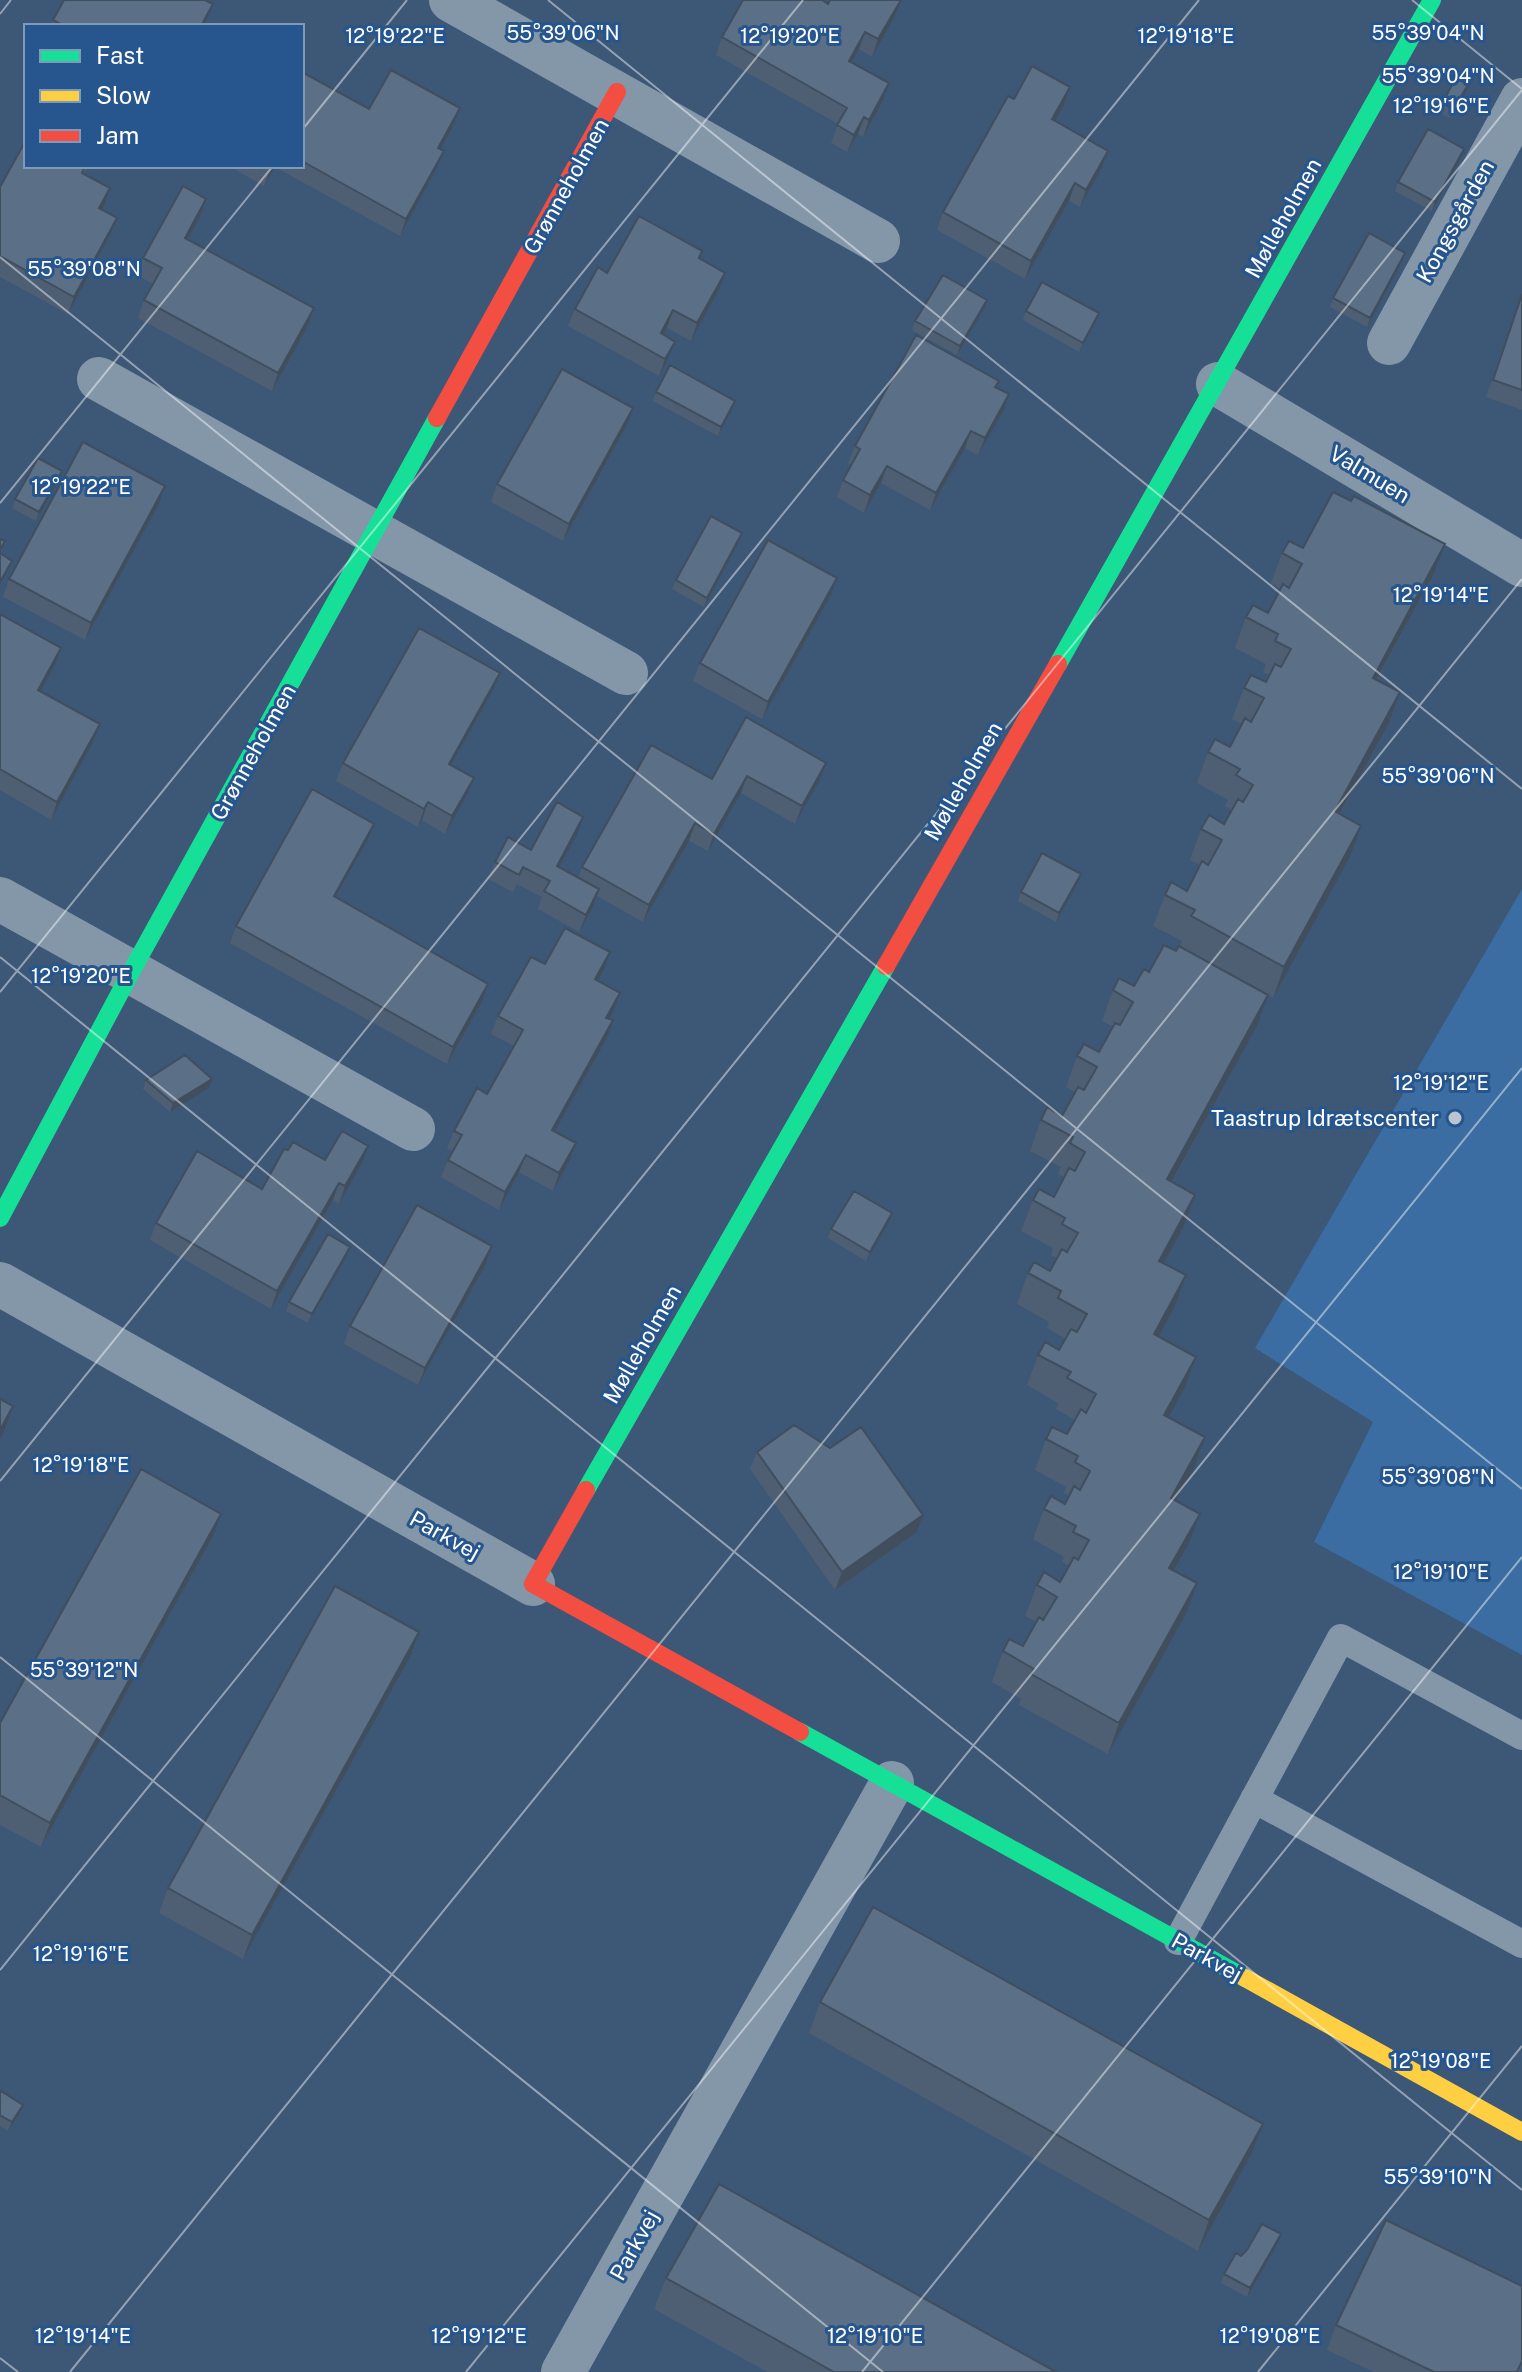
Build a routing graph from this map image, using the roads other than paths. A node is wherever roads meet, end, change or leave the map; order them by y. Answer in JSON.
{"nodes":[{"id":1,"x":451,"y":0,"type":"edge"},
{"id":2,"x":1432,"y":0,"type":"edge"},
{"id":3,"x":617,"y":92,"type":"junction"},
{"id":4,"x":1522,"y":100,"type":"edge"},
{"id":5,"x":878,"y":241,"type":"dead end"},
{"id":6,"x":1389,"y":343,"type":"dead end"},
{"id":7,"x":99,"y":379,"type":"dead end"},
{"id":8,"x":1218,"y":384,"type":"junction"},
{"id":9,"x":375,"y":531,"type":"junction"},
{"id":10,"x":1522,"y":565,"type":"edge"},
{"id":11,"x":626,"y":673,"type":"dead end"},
{"id":12,"x":0,"y":899,"type":"edge"},
{"id":13,"x":131,"y":972,"type":"junction"},
{"id":14,"x":413,"y":1129,"type":"dead end"},
{"id":15,"x":0,"y":1218,"type":"edge"},
{"id":16,"x":0,"y":1284,"type":"edge"},
{"id":17,"x":533,"y":1584,"type":"junction"},
{"id":18,"x":1522,"y":1736,"type":"edge"},
{"id":19,"x":892,"y":1783,"type":"junction"},
{"id":20,"x":1254,"y":1799,"type":"junction"},
{"id":21,"x":1178,"y":1941,"type":"junction"},
{"id":22,"x":1522,"y":1944,"type":"edge"},
{"id":23,"x":1522,"y":2132,"type":"edge"},
{"id":24,"x":563,"y":2372,"type":"edge"}],
"edges":[{"from":1,"to":3,"type":"street","name":"Grønneholmen"},
{"from":2,"to":8,"type":"street","name":"Mølleholmen"},
{"from":3,"to":5,"type":"street","name":"Grønneholmen"},
{"from":3,"to":9,"type":"street","name":"Grønneholmen"},
{"from":4,"to":6,"type":"street","name":"Kongsgården"},
{"from":7,"to":9,"type":"street"},
{"from":8,"to":10,"type":"street","name":"Valmuen"},
{"from":8,"to":17,"type":"street","name":"Mølleholmen"},
{"from":9,"to":11,"type":"street"},
{"from":9,"to":13,"type":"street","name":"Grønneholmen"},
{"from":12,"to":13,"type":"street"},
{"from":13,"to":14,"type":"street"},
{"from":13,"to":15,"type":"street","name":"Grønneholmen"},
{"from":16,"to":17,"type":"street","name":"Parkvej"},
{"from":17,"to":19,"type":"street","name":"Parkvej"},
{"from":18,"to":20,"type":"lane"},
{"from":19,"to":21,"type":"street","name":"Parkvej"},
{"from":19,"to":24,"type":"street","name":"Parkvej"},
{"from":20,"to":21,"type":"lane"},
{"from":20,"to":22,"type":"lane"},
{"from":21,"to":23,"type":"street","name":"Parkvej"}]}
